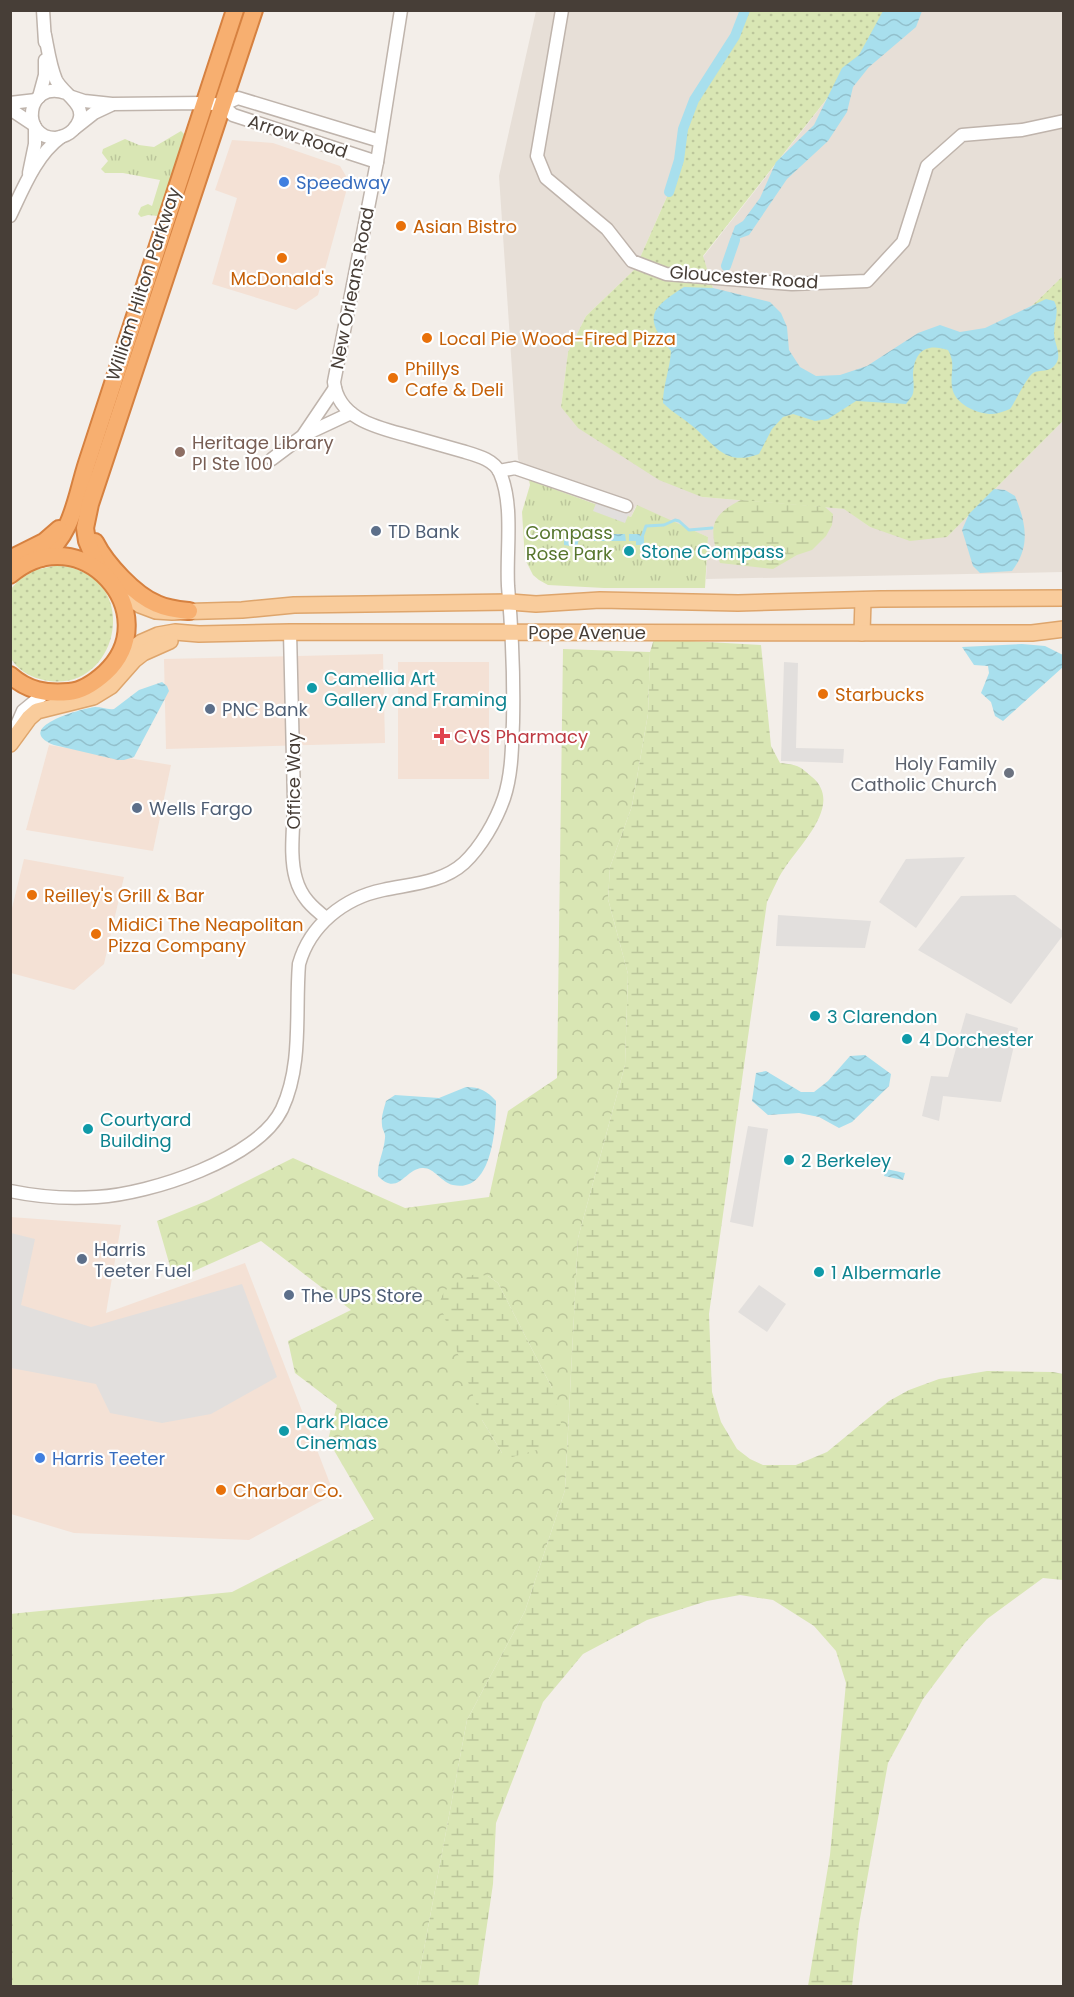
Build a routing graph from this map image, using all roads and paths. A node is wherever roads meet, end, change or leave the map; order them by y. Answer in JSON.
{"nodes":[{"id":1,"x":43,"y":10,"type":"edge"},
{"id":2,"x":235,"y":10,"type":"edge"},
{"id":3,"x":254,"y":10,"type":"edge"},
{"id":4,"x":401,"y":10,"type":"edge"},
{"id":5,"x":562,"y":10,"type":"edge"},
{"id":6,"x":45,"y":35,"type":"junction"},
{"id":7,"x":69,"y":95,"type":"junction"},
{"id":8,"x":37,"y":98,"type":"junction"},
{"id":9,"x":10,"y":103,"type":"edge"},
{"id":10,"x":205,"y":103,"type":"junction"},
{"id":11,"x":112,"y":104,"type":"junction"},
{"id":12,"x":222,"y":105,"type":"junction"},
{"id":13,"x":10,"y":109,"type":"edge"},
{"id":14,"x":1064,"y":121,"type":"edge"},
{"id":15,"x":34,"y":126,"type":"junction"},
{"id":16,"x":74,"y":129,"type":"junction"},
{"id":17,"x":62,"y":137,"type":"junction"},
{"id":18,"x":380,"y":141,"type":"junction"},
{"id":19,"x":377,"y":162,"type":"junction"},
{"id":20,"x":26,"y":183,"type":"junction"},
{"id":21,"x":10,"y":216,"type":"edge"},
{"id":22,"x":335,"y":388,"type":"junction"},
{"id":23,"x":351,"y":413,"type":"junction"},
{"id":24,"x":304,"y":435,"type":"junction"},
{"id":25,"x":272,"y":459,"type":"dead end"},
{"id":26,"x":499,"y":471,"type":"junction"},
{"id":27,"x":100,"y":480,"type":"junction"},
{"id":28,"x":78,"y":491,"type":"junction"},
{"id":29,"x":626,"y":506,"type":"dead end"},
{"id":30,"x":41,"y":558,"type":"junction"},
{"id":31,"x":10,"y":559,"type":"edge"},
{"id":32,"x":99,"y":570,"type":"junction"},
{"id":33,"x":10,"y":575,"type":"edge"},
{"id":34,"x":117,"y":590,"type":"junction"},
{"id":35,"x":1064,"y":598,"type":"edge"},
{"id":36,"x":863,"y":600,"type":"junction"},
{"id":37,"x":510,"y":602,"type":"junction"},
{"id":38,"x":189,"y":611,"type":"junction"},
{"id":39,"x":1064,"y":629,"type":"edge"},
{"id":40,"x":290,"y":632,"type":"junction"},
{"id":41,"x":511,"y":632,"type":"junction"},
{"id":42,"x":861,"y":633,"type":"junction"},
{"id":43,"x":199,"y":634,"type":"junction"},
{"id":44,"x":117,"y":659,"type":"junction"},
{"id":45,"x":10,"y":675,"type":"edge"},
{"id":46,"x":45,"y":693,"type":"junction"},
{"id":47,"x":10,"y":742,"type":"edge"},
{"id":48,"x":326,"y":918,"type":"junction"},
{"id":49,"x":10,"y":1191,"type":"edge"}],
"edges":[{"from":1,"to":6,"type":"street"},
{"from":2,"to":10,"type":"highway","name":"William Hilton Parkway"},
{"from":3,"to":12,"type":"highway","name":"William Hilton Parkway"},
{"from":4,"to":18,"type":"street","name":"New Orleans Road"},
{"from":5,"to":14,"type":"street","name":"Gloucester Road"},
{"from":6,"to":7,"type":"street"},
{"from":6,"to":8,"type":"street"},
{"from":7,"to":8,"type":"street"},
{"from":7,"to":11,"type":"street","name":"Arrow Road"},
{"from":7,"to":16,"type":"street"},
{"from":8,"to":9,"type":"street"},
{"from":8,"to":15,"type":"street"},
{"from":10,"to":11,"type":"street","name":"Arrow Road"},
{"from":10,"to":12,"type":"street","name":"Arrow Road"},
{"from":10,"to":28,"type":"highway","name":"William Hilton Parkway"},
{"from":11,"to":16,"type":"street"},
{"from":12,"to":18,"type":"street","name":"Arrow Road"},
{"from":12,"to":19,"type":"street","name":"Arrow Road"},
{"from":12,"to":27,"type":"highway","name":"William Hilton Parkway"},
{"from":13,"to":15,"type":"street"},
{"from":15,"to":17,"type":"street"},
{"from":15,"to":20,"type":"street"},
{"from":16,"to":17,"type":"street"},
{"from":17,"to":20,"type":"street"},
{"from":18,"to":19,"type":"street","name":"New Orleans Road"},
{"from":19,"to":22,"type":"street","name":"New Orleans Road"},
{"from":20,"to":21,"type":"street"},
{"from":22,"to":23,"type":"street","name":"New Orleans Road"},
{"from":22,"to":24,"type":"street"},
{"from":23,"to":24,"type":"street"},
{"from":23,"to":26,"type":"street"},
{"from":24,"to":25,"type":"street"},
{"from":26,"to":29,"type":"street"},
{"from":26,"to":37,"type":"street"},
{"from":27,"to":32,"type":"highway","name":"William Hilton Parkway"},
{"from":27,"to":38,"type":"highway"},
{"from":28,"to":30,"type":"highway","name":"William Hilton Parkway"},
{"from":28,"to":31,"type":"highway"},
{"from":30,"to":32,"type":"highway"},
{"from":30,"to":33,"type":"highway"},
{"from":32,"to":34,"type":"highway"},
{"from":34,"to":38,"type":"main road","name":"Pope Avenue"},
{"from":34,"to":44,"type":"highway"},
{"from":35,"to":36,"type":"main road","name":"Pope Avenue"},
{"from":36,"to":37,"type":"main road","name":"Pope Avenue"},
{"from":36,"to":42,"type":"main road"},
{"from":37,"to":38,"type":"main road","name":"Pope Avenue"},
{"from":37,"to":41,"type":"street"},
{"from":39,"to":42,"type":"main road","name":"Pope Avenue"},
{"from":40,"to":41,"type":"main road","name":"Pope Avenue"},
{"from":40,"to":43,"type":"main road","name":"Pope Avenue"},
{"from":40,"to":48,"type":"street","name":"Office Way"},
{"from":41,"to":42,"type":"main road","name":"Pope Avenue"},
{"from":41,"to":48,"type":"street"},
{"from":43,"to":44,"type":"main road","name":"Pope Avenue"},
{"from":43,"to":47,"type":"main road"},
{"from":44,"to":46,"type":"highway"},
{"from":45,"to":46,"type":"highway"},
{"from":46,"to":47,"type":"street"},
{"from":48,"to":49,"type":"street"}]}
